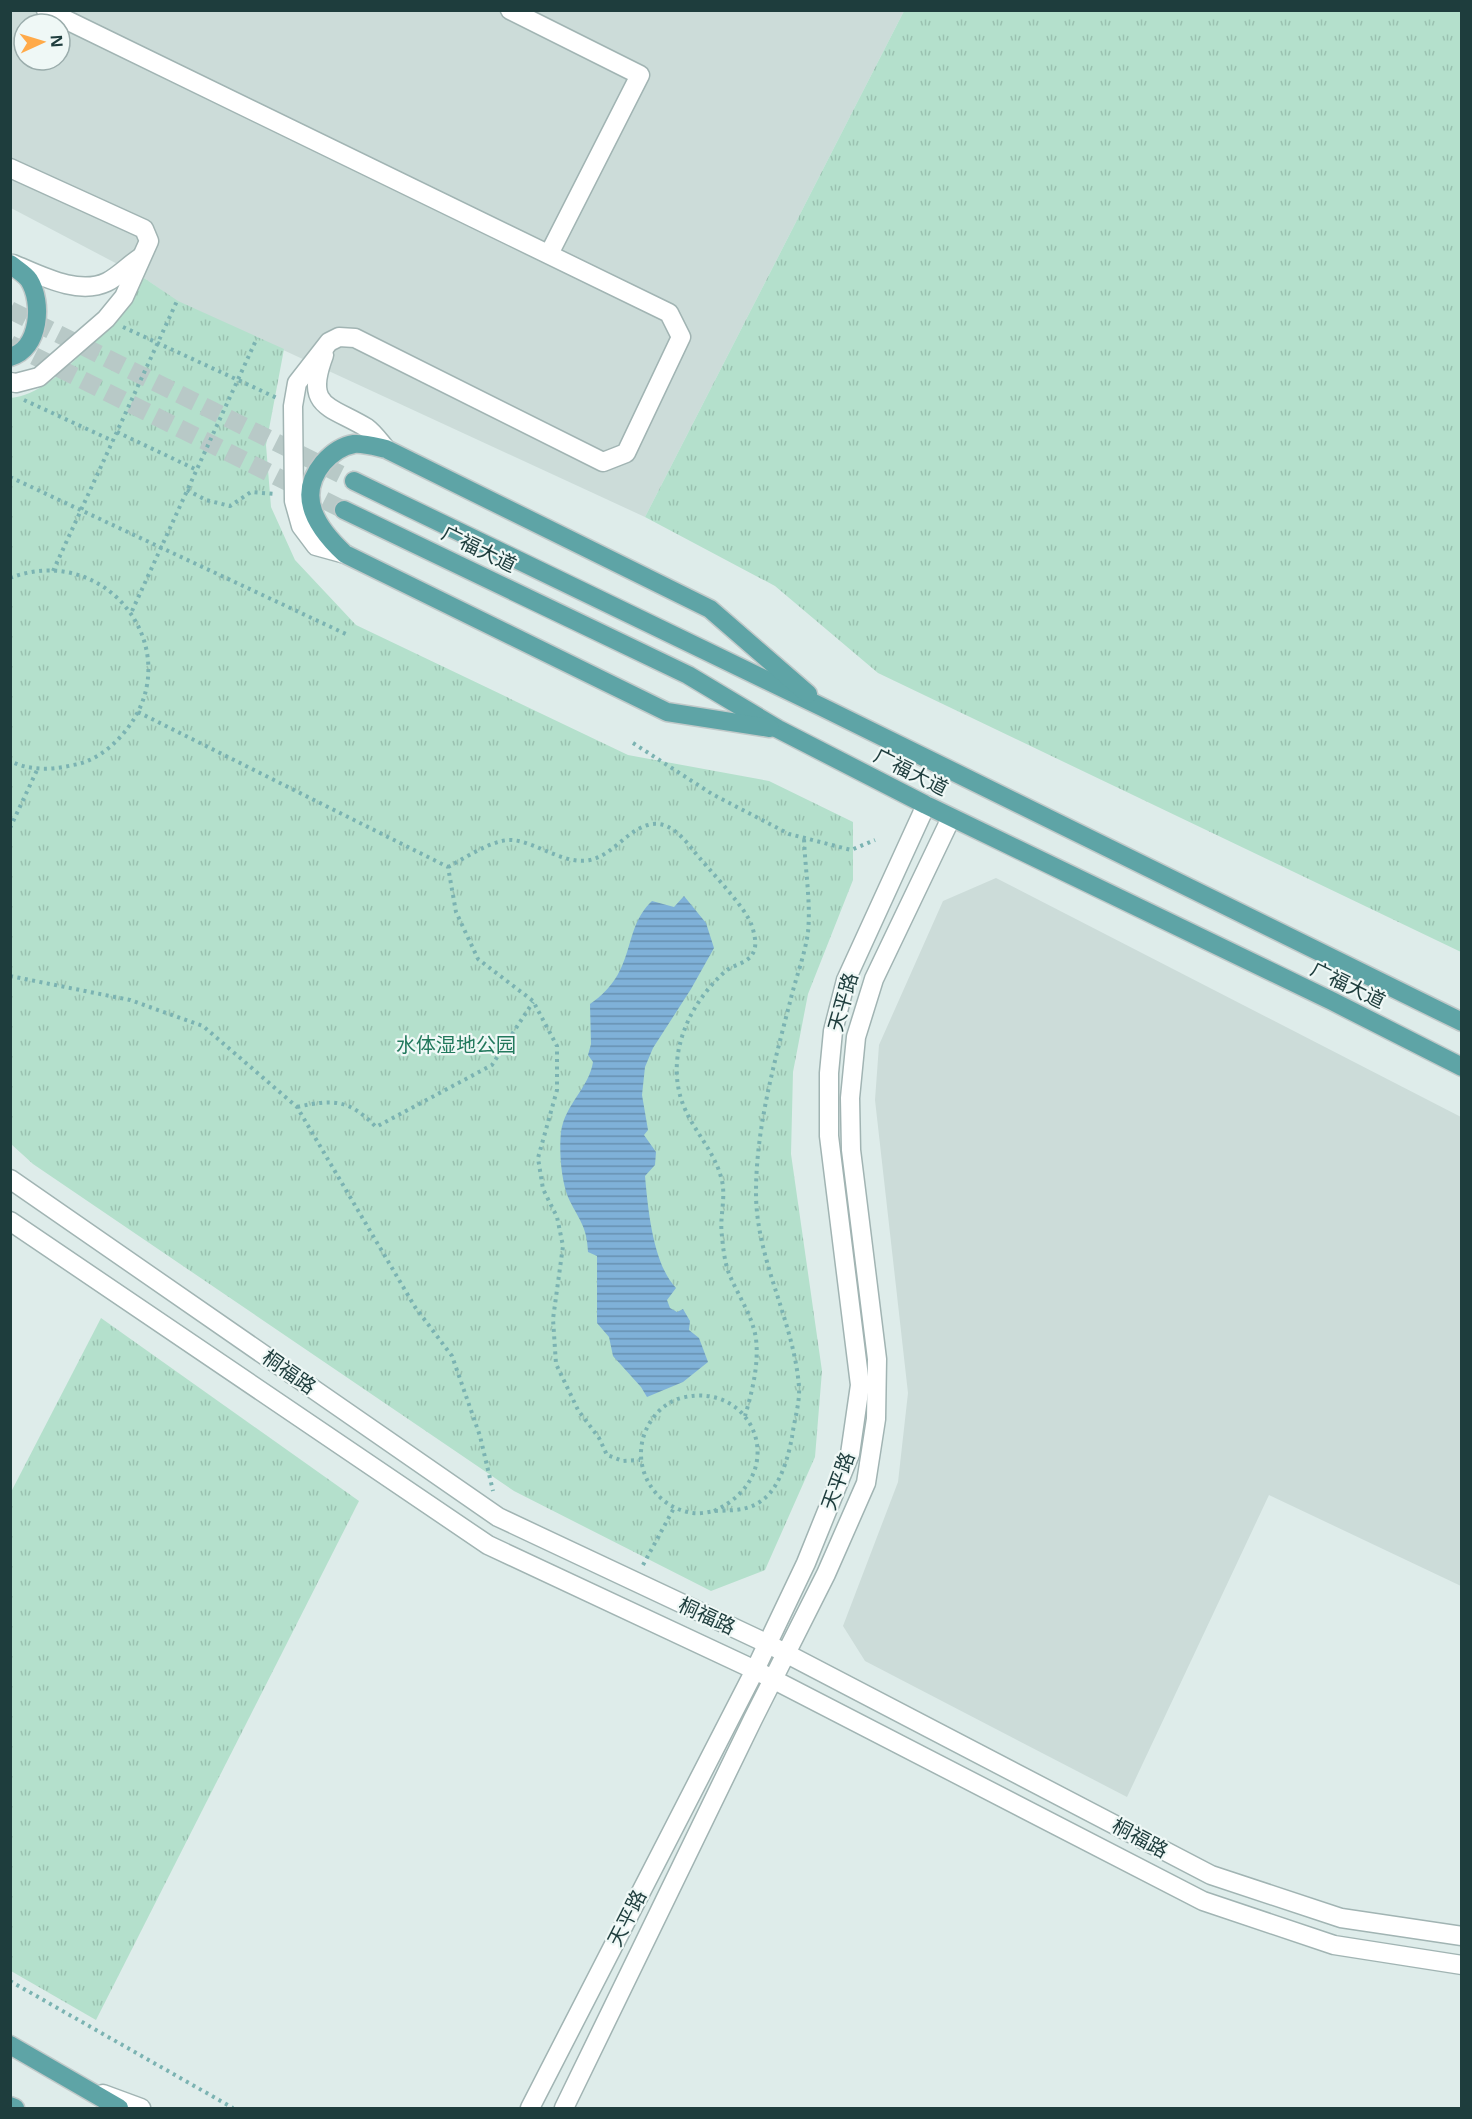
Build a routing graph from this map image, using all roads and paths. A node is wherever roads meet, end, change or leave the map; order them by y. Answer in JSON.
{"nodes":[{"id":1,"x":46,"y":10,"type":"edge"},
{"id":2,"x":510,"y":10,"type":"edge"},
{"id":3,"x":76,"y":17,"type":"edge"},
{"id":4,"x":10,"y":168,"type":"edge"},
{"id":5,"x":549,"y":255,"type":"junction"},
{"id":6,"x":142,"y":256,"type":"junction"},
{"id":7,"x":10,"y":263,"type":"edge"},
{"id":8,"x":177,"y":301,"type":"dead end"},
{"id":9,"x":106,"y":319,"type":"junction"},
{"id":10,"x":258,"y":338,"type":"dead end"},
{"id":11,"x":329,"y":342,"type":"junction"},
{"id":12,"x":158,"y":343,"type":"junction"},
{"id":13,"x":10,"y":357,"type":"edge"},
{"id":14,"x":238,"y":380,"type":"junction"},
{"id":15,"x":10,"y":382,"type":"edge"},
{"id":16,"x":21,"y":398,"type":"dead end"},
{"id":17,"x":293,"y":406,"type":"junction"},
{"id":18,"x":117,"y":432,"type":"junction"},
{"id":19,"x":113,"y":441,"type":"junction"},
{"id":20,"x":386,"y":448,"type":"junction"},
{"id":21,"x":197,"y":470,"type":"junction"},
{"id":22,"x":10,"y":477,"type":"edge"},
{"id":23,"x":354,"y":481,"type":"tunnel mouth"},
{"id":24,"x":187,"y":490,"type":"junction"},
{"id":25,"x":275,"y":494,"type":"dead end"},
{"id":26,"x":81,"y":510,"type":"junction"},
{"id":27,"x":344,"y":510,"type":"tunnel mouth"},
{"id":28,"x":161,"y":548,"type":"junction"},
{"id":29,"x":345,"y":554,"type":"junction"},
{"id":30,"x":53,"y":571,"type":"junction"},
{"id":31,"x":10,"y":578,"type":"edge"},
{"id":32,"x":132,"y":611,"type":"junction"},
{"id":33,"x":348,"y":634,"type":"dead end"},
{"id":34,"x":822,"y":707,"type":"junction"},
{"id":35,"x":138,"y":712,"type":"junction"},
{"id":36,"x":778,"y":729,"type":"junction"},
{"id":37,"x":633,"y":743,"type":"dead end"},
{"id":38,"x":10,"y":761,"type":"edge"},
{"id":39,"x":38,"y":768,"type":"junction"},
{"id":40,"x":926,"y":805,"type":"junction"},
{"id":41,"x":951,"y":818,"type":"junction"},
{"id":42,"x":12,"y":821,"type":"edge"},
{"id":43,"x":10,"y":828,"type":"edge"},
{"id":44,"x":804,"y":838,"type":"junction"},
{"id":45,"x":875,"y":840,"type":"dead end"},
{"id":46,"x":448,"y":867,"type":"junction"},
{"id":47,"x":10,"y":976,"type":"edge"},
{"id":48,"x":533,"y":1001,"type":"junction"},
{"id":49,"x":1461,"y":1022,"type":"edge"},
{"id":50,"x":1461,"y":1067,"type":"edge"},
{"id":51,"x":297,"y":1107,"type":"junction"},
{"id":52,"x":10,"y":1179,"type":"edge"},
{"id":53,"x":10,"y":1221,"type":"edge"},
{"id":54,"x":745,"y":1416,"type":"junction"},
{"id":55,"x":640,"y":1460,"type":"junction"},
{"id":56,"x":493,"y":1491,"type":"dead end"},
{"id":57,"x":674,"y":1508,"type":"junction"},
{"id":58,"x":714,"y":1511,"type":"junction"},
{"id":59,"x":643,"y":1566,"type":"dead end"},
{"id":60,"x":766,"y":1644,"type":"junction"},
{"id":61,"x":785,"y":1653,"type":"junction"},
{"id":62,"x":755,"y":1670,"type":"junction"},
{"id":63,"x":772,"y":1679,"type":"junction"},
{"id":64,"x":1461,"y":1936,"type":"edge"},
{"id":65,"x":1461,"y":1965,"type":"edge"},
{"id":66,"x":10,"y":1981,"type":"edge"},
{"id":67,"x":10,"y":2045,"type":"edge"},
{"id":68,"x":77,"y":2084,"type":"junction"},
{"id":69,"x":10,"y":2106,"type":"edge"},
{"id":70,"x":15,"y":2109,"type":"edge"},
{"id":71,"x":119,"y":2109,"type":"edge"},
{"id":72,"x":141,"y":2109,"type":"edge"},
{"id":73,"x":233,"y":2109,"type":"edge"},
{"id":74,"x":530,"y":2109,"type":"edge"},
{"id":75,"x":564,"y":2109,"type":"edge"}],
"edges":[{"from":1,"to":3,"type":"street"},
{"from":2,"to":5,"type":"street"},
{"from":3,"to":5,"type":"street"},
{"from":4,"to":6,"type":"street"},
{"from":5,"to":11,"type":"street"},
{"from":6,"to":7,"type":"street"},
{"from":6,"to":9,"type":"street"},
{"from":7,"to":13,"type":"main road"},
{"from":8,"to":12,"type":"path"},
{"from":9,"to":12,"type":"path"},
{"from":9,"to":15,"type":"street"},
{"from":10,"to":14,"type":"path"},
{"from":11,"to":17,"type":"street"},
{"from":11,"to":20,"type":"street"},
{"from":12,"to":14,"type":"path"},
{"from":12,"to":18,"type":"path"},
{"from":14,"to":17,"type":"path"},
{"from":14,"to":21,"type":"path"},
{"from":16,"to":19,"type":"path"},
{"from":17,"to":29,"type":"street"},
{"from":18,"to":19,"type":"path"},
{"from":18,"to":21,"type":"path"},
{"from":19,"to":26,"type":"path"},
{"from":20,"to":29,"type":"main road"},
{"from":20,"to":34,"type":"main road"},
{"from":21,"to":24,"type":"path"},
{"from":22,"to":26,"type":"path"},
{"from":23,"to":34,"type":"main road","name":"广福大道"},
{"from":24,"to":25,"type":"path"},
{"from":24,"to":28,"type":"path"},
{"from":26,"to":28,"type":"path"},
{"from":26,"to":30,"type":"path"},
{"from":27,"to":36,"type":"main road","name":"广福大道"},
{"from":28,"to":32,"type":"path"},
{"from":28,"to":33,"type":"path"},
{"from":29,"to":36,"type":"main road"},
{"from":30,"to":31,"type":"path"},
{"from":30,"to":32,"type":"path"},
{"from":32,"to":35,"type":"path"},
{"from":34,"to":49,"type":"main road","name":"广福大道"},
{"from":35,"to":39,"type":"path"},
{"from":35,"to":46,"type":"path"},
{"from":36,"to":40,"type":"main road","name":"广福大道"},
{"from":37,"to":44,"type":"path"},
{"from":38,"to":39,"type":"path"},
{"from":39,"to":42,"type":"path"},
{"from":40,"to":41,"type":"main road","name":"广福大道"},
{"from":40,"to":60,"type":"street","name":"天平路"},
{"from":41,"to":50,"type":"main road","name":"广福大道"},
{"from":41,"to":61,"type":"street","name":"天平路"},
{"from":42,"to":43,"type":"path"},
{"from":44,"to":45,"type":"path"},
{"from":44,"to":58,"type":"path"},
{"from":46,"to":48,"type":"path"},
{"from":46,"to":54,"type":"path"},
{"from":47,"to":51,"type":"path"},
{"from":48,"to":51,"type":"path"},
{"from":48,"to":55,"type":"path"},
{"from":51,"to":56,"type":"path"},
{"from":52,"to":60,"type":"street","name":"桐福路"},
{"from":53,"to":62,"type":"street","name":"桐福路"},
{"from":54,"to":55,"type":"path"},
{"from":54,"to":58,"type":"path"},
{"from":55,"to":57,"type":"path"},
{"from":57,"to":58,"type":"path"},
{"from":57,"to":59,"type":"path"},
{"from":60,"to":61,"type":"street","name":"桐福路"},
{"from":60,"to":62,"type":"street","name":"天平路"},
{"from":61,"to":63,"type":"street","name":"天平路"},
{"from":61,"to":64,"type":"street","name":"桐福路"},
{"from":62,"to":63,"type":"street","name":"桐福路"},
{"from":62,"to":74,"type":"street","name":"天平路"},
{"from":63,"to":65,"type":"street","name":"桐福路"},
{"from":63,"to":75,"type":"street","name":"天平路"},
{"from":66,"to":73,"type":"path"},
{"from":67,"to":68,"type":"main road"},
{"from":68,"to":71,"type":"main road"},
{"from":68,"to":72,"type":"street"},
{"from":69,"to":70,"type":"main road"}]}
